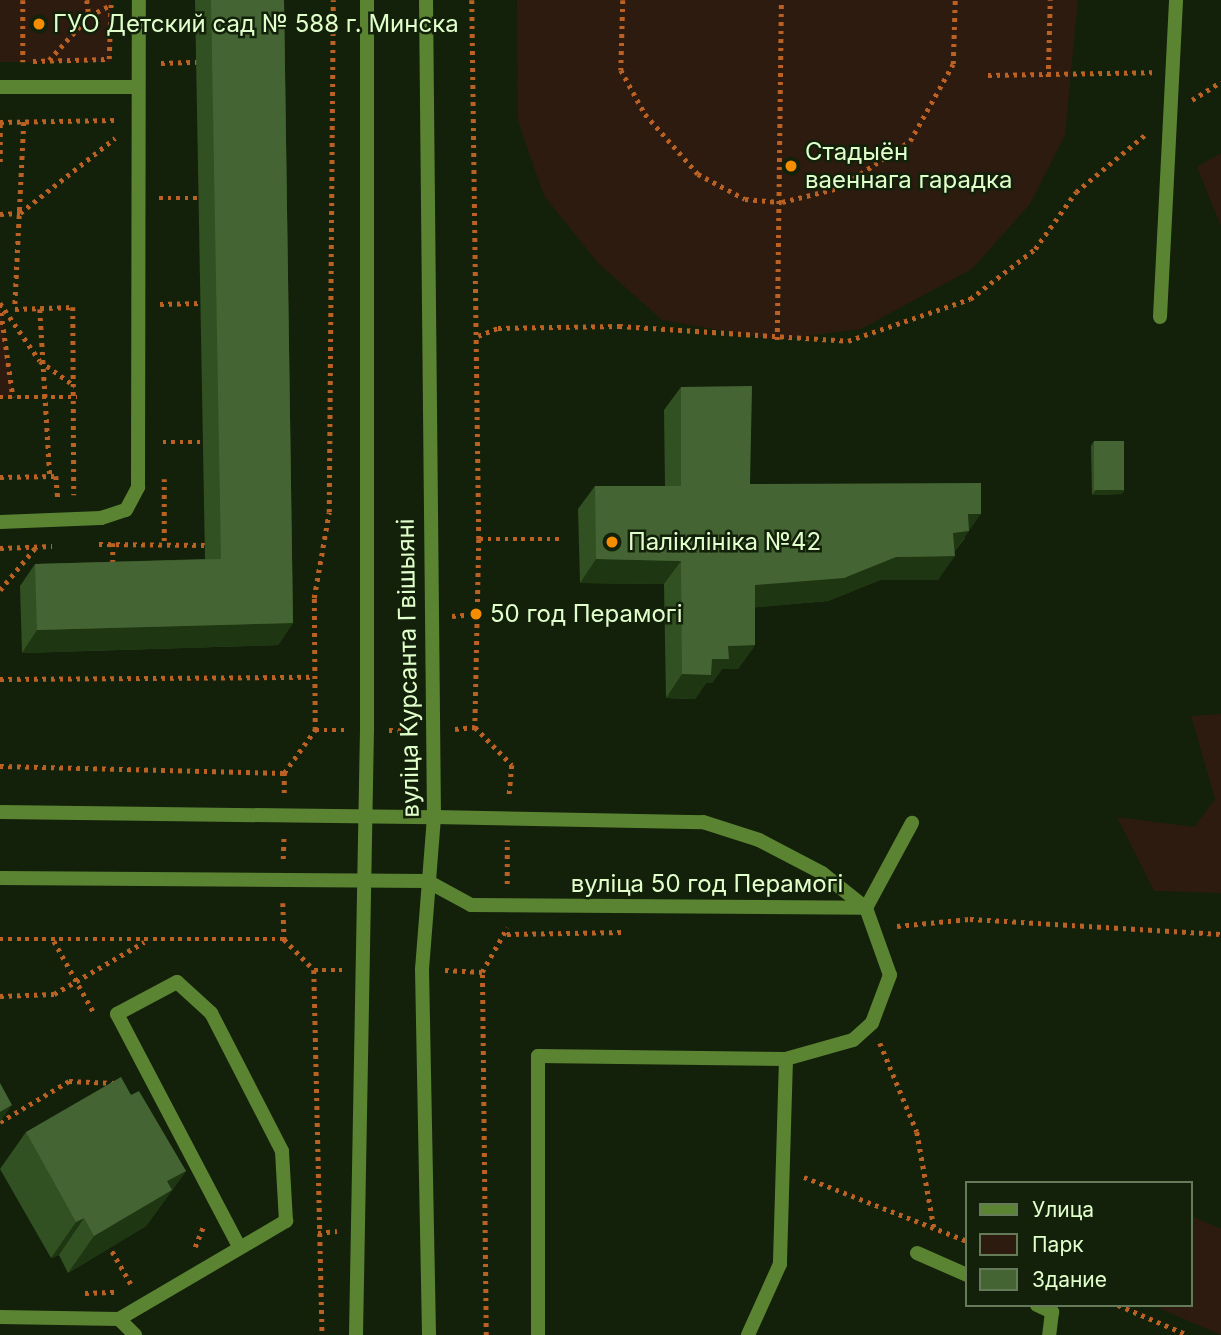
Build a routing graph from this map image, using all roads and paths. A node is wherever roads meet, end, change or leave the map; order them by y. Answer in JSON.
{"nodes":[{"id":1,"x":23,"y":0,"type":"edge"},
{"id":2,"x":87,"y":0,"type":"edge"},
{"id":3,"x":139,"y":0,"type":"edge"},
{"id":4,"x":333,"y":0,"type":"edge"},
{"id":5,"x":367,"y":0,"type":"edge"},
{"id":6,"x":426,"y":0,"type":"edge"},
{"id":7,"x":472,"y":0,"type":"edge"},
{"id":8,"x":623,"y":0,"type":"edge"},
{"id":9,"x":781,"y":0,"type":"edge"},
{"id":10,"x":955,"y":0,"type":"edge"},
{"id":11,"x":1050,"y":0,"type":"edge"},
{"id":12,"x":1176,"y":0,"type":"edge"},
{"id":13,"x":111,"y":2,"type":"edge"},
{"id":14,"x":89,"y":16,"type":"junction"},
{"id":15,"x":49,"y":60,"type":"junction"},
{"id":16,"x":12,"y":62,"type":"dead end"},
{"id":17,"x":23,"y":62,"type":"junction"},
{"id":18,"x":198,"y":62,"type":"dead end"},
{"id":19,"x":154,"y":64,"type":"dead end"},
{"id":20,"x":1170,"y":71,"type":"junction"},
{"id":21,"x":988,"y":75,"type":"dead end"},
{"id":22,"x":1048,"y":76,"type":"junction"},
{"id":23,"x":0,"y":87,"type":"edge"},
{"id":24,"x":138,"y":87,"type":"junction"},
{"id":25,"x":1171,"y":113,"type":"junction"},
{"id":26,"x":138,"y":120,"type":"junction"},
{"id":27,"x":24,"y":121,"type":"junction"},
{"id":28,"x":0,"y":122,"type":"edge"},
{"id":29,"x":0,"y":148,"type":"edge"},
{"id":30,"x":0,"y":162,"type":"edge"},
{"id":31,"x":200,"y":198,"type":"dead end"},
{"id":32,"x":156,"y":199,"type":"dead end"},
{"id":33,"x":782,"y":202,"type":"junction"},
{"id":34,"x":20,"y":213,"type":"junction"},
{"id":35,"x":0,"y":214,"type":"edge"},
{"id":36,"x":0,"y":303,"type":"edge"},
{"id":37,"x":201,"y":303,"type":"dead end"},
{"id":38,"x":159,"y":304,"type":"dead end"},
{"id":39,"x":40,"y":309,"type":"junction"},
{"id":40,"x":1160,"y":317,"type":"dead end"},
{"id":41,"x":478,"y":336,"type":"junction"},
{"id":42,"x":777,"y":340,"type":"junction"},
{"id":43,"x":40,"y":361,"type":"junction"},
{"id":44,"x":76,"y":386,"type":"junction"},
{"id":45,"x":49,"y":396,"type":"junction"},
{"id":46,"x":0,"y":397,"type":"edge"},
{"id":47,"x":13,"y":397,"type":"junction"},
{"id":48,"x":77,"y":397,"type":"junction"},
{"id":49,"x":163,"y":442,"type":"dead end"},
{"id":50,"x":202,"y":442,"type":"dead end"},
{"id":51,"x":50,"y":476,"type":"junction"},
{"id":52,"x":0,"y":477,"type":"edge"},
{"id":53,"x":0,"y":522,"type":"edge"},
{"id":54,"x":564,"y":539,"type":"dead end"},
{"id":55,"x":479,"y":540,"type":"junction"},
{"id":56,"x":164,"y":541,"type":"dead end"},
{"id":57,"x":113,"y":543,"type":"dead end"},
{"id":58,"x":205,"y":545,"type":"dead end"},
{"id":59,"x":37,"y":547,"type":"dead end"},
{"id":60,"x":113,"y":570,"type":"edge"},
{"id":61,"x":0,"y":590,"type":"edge"},
{"id":62,"x":0,"y":679,"type":"edge"},
{"id":63,"x":475,"y":727,"type":"junction"},
{"id":64,"x":315,"y":730,"type":"dead end"},
{"id":65,"x":367,"y":730,"type":"junction"},
{"id":66,"x":433,"y":731,"type":"junction"},
{"id":67,"x":0,"y":766,"type":"edge"},
{"id":68,"x":284,"y":773,"type":"dead end"},
{"id":69,"x":0,"y":812,"type":"edge"},
{"id":70,"x":434,"y":817,"type":"junction"},
{"id":71,"x":363,"y":818,"type":"junction"},
{"id":72,"x":507,"y":821,"type":"junction"},
{"id":73,"x":912,"y":823,"type":"dead end"},
{"id":74,"x":0,"y":878,"type":"edge"},
{"id":75,"x":363,"y":881,"type":"junction"},
{"id":76,"x":428,"y":881,"type":"junction"},
{"id":77,"x":506,"y":906,"type":"junction"},
{"id":78,"x":866,"y":908,"type":"junction"},
{"id":79,"x":877,"y":927,"type":"junction"},
{"id":80,"x":1221,"y":934,"type":"edge"},
{"id":81,"x":0,"y":939,"type":"edge"},
{"id":82,"x":284,"y":939,"type":"dead end"},
{"id":83,"x":54,"y":941,"type":"junction"},
{"id":84,"x":145,"y":942,"type":"junction"},
{"id":85,"x":314,"y":970,"type":"dead end"},
{"id":86,"x":79,"y":985,"type":"junction"},
{"id":87,"x":0,"y":996,"type":"edge"},
{"id":88,"x":97,"y":1018,"type":"dead end"},
{"id":89,"x":872,"y":1023,"type":"junction"},
{"id":90,"x":786,"y":1059,"type":"junction"},
{"id":91,"x":120,"y":1084,"type":"edge"},
{"id":92,"x":0,"y":1122,"type":"edge"},
{"id":93,"x":783,"y":1170,"type":"junction"},
{"id":94,"x":199,"y":1218,"type":"dead end"},
{"id":95,"x":934,"y":1227,"type":"junction"},
{"id":96,"x":103,"y":1234,"type":"edge"},
{"id":97,"x":965,"y":1240,"type":"edge"},
{"id":98,"x":239,"y":1246,"type":"junction"},
{"id":99,"x":917,"y":1253,"type":"dead end"},
{"id":100,"x":184,"y":1255,"type":"dead end"},
{"id":101,"x":965,"y":1274,"type":"edge"},
{"id":102,"x":142,"y":1278,"type":"dead end"},
{"id":103,"x":131,"y":1284,"type":"junction"},
{"id":104,"x":75,"y":1293,"type":"dead end"},
{"id":105,"x":1041,"y":1307,"type":"edge"},
{"id":106,"x":1123,"y":1307,"type":"edge"},
{"id":107,"x":0,"y":1317,"type":"edge"},
{"id":108,"x":119,"y":1319,"type":"junction"},
{"id":109,"x":135,"y":1335,"type":"edge"},
{"id":110,"x":322,"y":1335,"type":"edge"},
{"id":111,"x":356,"y":1335,"type":"edge"},
{"id":112,"x":429,"y":1335,"type":"edge"},
{"id":113,"x":486,"y":1335,"type":"edge"},
{"id":114,"x":538,"y":1335,"type":"edge"},
{"id":115,"x":748,"y":1335,"type":"edge"},
{"id":116,"x":1049,"y":1335,"type":"edge"},
{"id":117,"x":1188,"y":1335,"type":"edge"}],
"edges":[{"from":1,"to":17,"type":"path"},
{"from":2,"to":14,"type":"path"},
{"from":3,"to":24,"type":"street"},
{"from":4,"to":62,"type":"path"},
{"from":5,"to":65,"type":"street","name":"вуліца Курсанта Гвішыяні"},
{"from":6,"to":66,"type":"street","name":"вуліца Курсанта Гвішыяні"},
{"from":7,"to":41,"type":"path"},
{"from":8,"to":33,"type":"path"},
{"from":9,"to":33,"type":"path"},
{"from":10,"to":33,"type":"path"},
{"from":11,"to":22,"type":"path"},
{"from":12,"to":20,"type":"street"},
{"from":13,"to":14,"type":"path"},
{"from":13,"to":15,"type":"path"},
{"from":14,"to":15,"type":"path"},
{"from":15,"to":17,"type":"path"},
{"from":16,"to":17,"type":"path"},
{"from":18,"to":19,"type":"path"},
{"from":20,"to":22,"type":"path"},
{"from":20,"to":25,"type":"street"},
{"from":21,"to":22,"type":"path"},
{"from":23,"to":24,"type":"street"},
{"from":24,"to":26,"type":"street"},
{"from":25,"to":40,"type":"street"},
{"from":25,"to":42,"type":"path"},
{"from":26,"to":27,"type":"path"},
{"from":26,"to":34,"type":"path"},
{"from":26,"to":53,"type":"street"},
{"from":27,"to":28,"type":"path"},
{"from":27,"to":34,"type":"path"},
{"from":28,"to":29,"type":"path"},
{"from":29,"to":30,"type":"path"},
{"from":31,"to":32,"type":"path"},
{"from":33,"to":42,"type":"path"},
{"from":34,"to":35,"type":"path"},
{"from":34,"to":39,"type":"path"},
{"from":36,"to":43,"type":"path"},
{"from":36,"to":47,"type":"path"},
{"from":37,"to":38,"type":"path"},
{"from":39,"to":43,"type":"path"},
{"from":39,"to":44,"type":"path"},
{"from":41,"to":42,"type":"path"},
{"from":41,"to":55,"type":"path"},
{"from":43,"to":44,"type":"path"},
{"from":43,"to":45,"type":"path"},
{"from":44,"to":48,"type":"path"},
{"from":45,"to":47,"type":"path"},
{"from":45,"to":48,"type":"path"},
{"from":45,"to":51,"type":"path"},
{"from":46,"to":47,"type":"path"},
{"from":48,"to":51,"type":"path"},
{"from":49,"to":50,"type":"path"},
{"from":51,"to":52,"type":"path"},
{"from":54,"to":55,"type":"path"},
{"from":55,"to":63,"type":"path"},
{"from":56,"to":58,"type":"path"},
{"from":57,"to":60,"type":"path"},
{"from":59,"to":61,"type":"path"},
{"from":63,"to":66,"type":"path"},
{"from":63,"to":72,"type":"path"},
{"from":64,"to":65,"type":"path"},
{"from":65,"to":66,"type":"path"},
{"from":65,"to":71,"type":"street","name":"вуліца Курсанта Гвішыяні"},
{"from":66,"to":70,"type":"street","name":"вуліца Курсанта Гвішыяні"},
{"from":67,"to":68,"type":"path"},
{"from":69,"to":71,"type":"street","name":"вуліца 50 год Перамогі"},
{"from":70,"to":71,"type":"street","name":"вуліца 50 год Перамогі"},
{"from":70,"to":72,"type":"street","name":"вуліца 50 год Перамогі"},
{"from":70,"to":76,"type":"street","name":"вуліца Курсанта Гвішыяні"},
{"from":71,"to":75,"type":"street","name":"вуліца Курсанта Гвішыяні"},
{"from":72,"to":77,"type":"path"},
{"from":72,"to":78,"type":"street","name":"вуліца 50 год Перамогі"},
{"from":73,"to":78,"type":"street"},
{"from":74,"to":75,"type":"street","name":"вуліца 50 год Перамогі"},
{"from":75,"to":76,"type":"street","name":"вуліца 50 год Перамогі"},
{"from":75,"to":111,"type":"street","name":"вуліца Курсанта Гвішыяні"},
{"from":76,"to":77,"type":"street","name":"вуліца 50 год Перамогі"},
{"from":76,"to":112,"type":"street","name":"вуліца Курсанта Гвішыяні"},
{"from":77,"to":78,"type":"street","name":"вуліца 50 год Перамогі"},
{"from":77,"to":113,"type":"path"},
{"from":78,"to":79,"type":"street"},
{"from":79,"to":80,"type":"path"},
{"from":79,"to":89,"type":"street"},
{"from":81,"to":83,"type":"path"},
{"from":82,"to":84,"type":"path"},
{"from":83,"to":84,"type":"path"},
{"from":83,"to":86,"type":"path"},
{"from":84,"to":86,"type":"path"},
{"from":85,"to":110,"type":"path"},
{"from":86,"to":87,"type":"path"},
{"from":86,"to":88,"type":"path"},
{"from":89,"to":90,"type":"street"},
{"from":89,"to":95,"type":"path"},
{"from":90,"to":93,"type":"street"},
{"from":90,"to":114,"type":"street"},
{"from":91,"to":92,"type":"path"},
{"from":93,"to":95,"type":"path"},
{"from":93,"to":115,"type":"street"},
{"from":94,"to":100,"type":"path"},
{"from":95,"to":97,"type":"path"},
{"from":96,"to":103,"type":"path"},
{"from":98,"to":98,"type":"street"},
{"from":98,"to":108,"type":"street"},
{"from":99,"to":101,"type":"street"},
{"from":102,"to":103,"type":"path"},
{"from":103,"to":104,"type":"path"},
{"from":105,"to":116,"type":"street"},
{"from":106,"to":117,"type":"path"},
{"from":107,"to":108,"type":"street"},
{"from":108,"to":109,"type":"street"}]}
